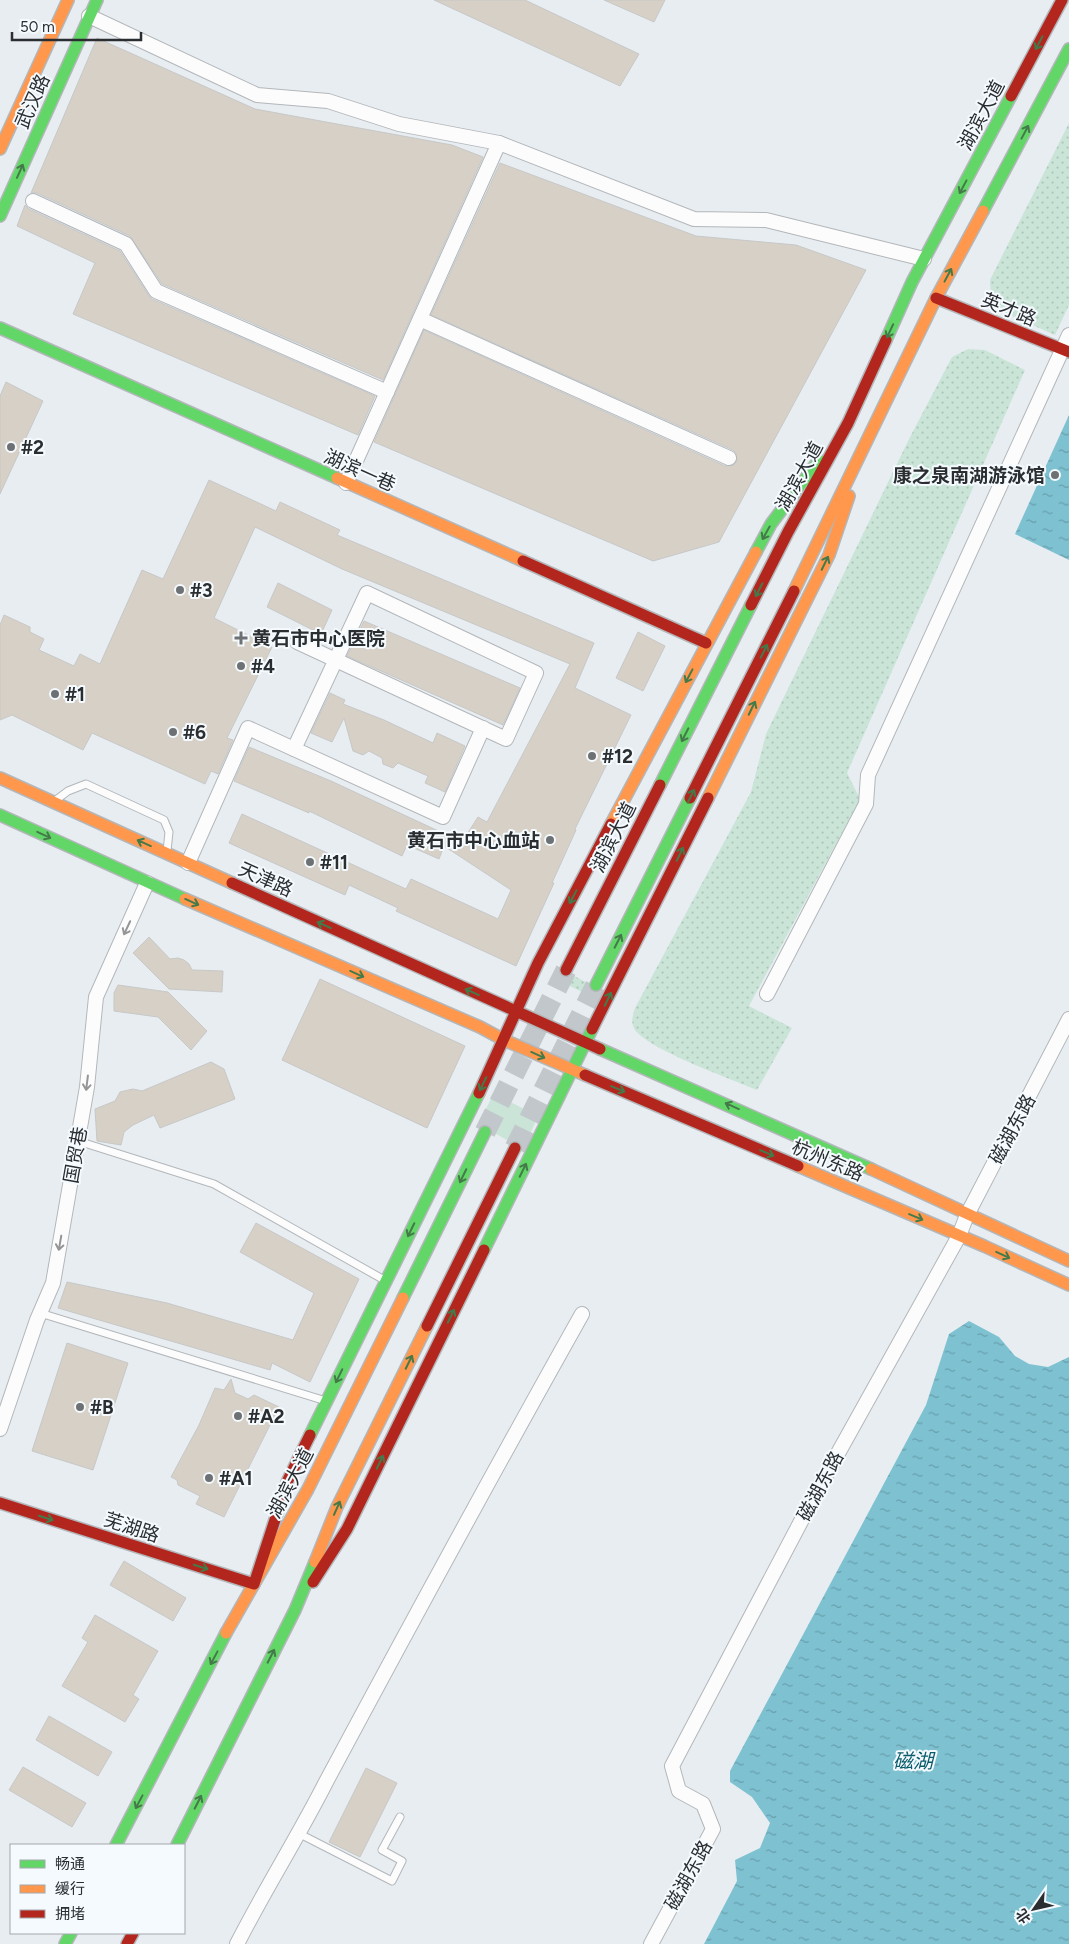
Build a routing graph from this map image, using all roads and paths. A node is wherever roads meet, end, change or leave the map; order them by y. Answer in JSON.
{"nodes":[{"id":1,"x":68,"y":0,"type":"edge"},
{"id":2,"x":96,"y":0,"type":"edge"},
{"id":3,"x":1062,"y":0,"type":"edge"},
{"id":4,"x":89,"y":16,"type":"junction"},
{"id":5,"x":1069,"y":48,"type":"edge"},
{"id":6,"x":499,"y":143,"type":"junction"},
{"id":7,"x":0,"y":149,"type":"edge"},
{"id":8,"x":33,"y":202,"type":"dead end"},
{"id":9,"x":0,"y":216,"type":"edge"},
{"id":10,"x":924,"y":260,"type":"junction"},
{"id":11,"x":936,"y":298,"type":"junction"},
{"id":12,"x":420,"y":319,"type":"junction"},
{"id":13,"x":0,"y":328,"type":"edge"},
{"id":14,"x":1069,"y":335,"type":"edge"},
{"id":15,"x":1066,"y":351,"type":"edge"},
{"id":16,"x":387,"y":392,"type":"junction"},
{"id":17,"x":848,"y":424,"type":"junction"},
{"id":18,"x":873,"y":429,"type":"junction"},
{"id":19,"x":729,"y":458,"type":"dead end"},
{"id":20,"x":346,"y":483,"type":"junction"},
{"id":21,"x":297,"y":642,"type":"dead end"},
{"id":22,"x":706,"y":643,"type":"junction"},
{"id":23,"x":335,"y":660,"type":"junction"},
{"id":24,"x":484,"y":728,"type":"junction"},
{"id":25,"x":294,"y":749,"type":"junction"},
{"id":26,"x":0,"y":778,"type":"edge"},
{"id":27,"x":54,"y":802,"type":"junction"},
{"id":28,"x":0,"y":815,"type":"edge"},
{"id":29,"x":167,"y":854,"type":"junction"},
{"id":30,"x":188,"y":863,"type":"junction"},
{"id":31,"x":148,"y":883,"type":"junction"},
{"id":32,"x":566,"y":970,"type":"tunnel mouth"},
{"id":33,"x":596,"y":985,"type":"tunnel mouth"},
{"id":34,"x":767,"y":994,"type":"dead end"},
{"id":35,"x":517,"y":1012,"type":"junction"},
{"id":36,"x":1069,"y":1019,"type":"edge"},
{"id":37,"x":504,"y":1040,"type":"junction"},
{"id":38,"x":585,"y":1043,"type":"junction"},
{"id":39,"x":573,"y":1070,"type":"junction"},
{"id":40,"x":485,"y":1132,"type":"tunnel mouth"},
{"id":41,"x":78,"y":1141,"type":"junction"},
{"id":42,"x":515,"y":1148,"type":"tunnel mouth"},
{"id":43,"x":967,"y":1215,"type":"junction"},
{"id":44,"x":959,"y":1236,"type":"junction"},
{"id":45,"x":1069,"y":1261,"type":"edge"},
{"id":46,"x":386,"y":1281,"type":"junction"},
{"id":47,"x":1069,"y":1285,"type":"edge"},
{"id":48,"x":40,"y":1313,"type":"junction"},
{"id":49,"x":582,"y":1314,"type":"dead end"},
{"id":50,"x":326,"y":1402,"type":"junction"},
{"id":51,"x":0,"y":1429,"type":"edge"},
{"id":52,"x":0,"y":1503,"type":"edge"},
{"id":53,"x":254,"y":1584,"type":"junction"},
{"id":54,"x":294,"y":1610,"type":"junction"},
{"id":55,"x":400,"y":1817,"type":"dead end"},
{"id":56,"x":298,"y":1832,"type":"junction"},
{"id":57,"x":117,"y":1844,"type":"edge"},
{"id":58,"x":177,"y":1844,"type":"edge"},
{"id":59,"x":237,"y":1944,"type":"edge"},
{"id":60,"x":651,"y":1944,"type":"edge"}],
"edges":[{"from":1,"to":7,"type":"main road","name":"武汉路"},
{"from":2,"to":4,"type":"main road","name":"武汉路"},
{"from":3,"to":10,"type":"main road","name":"湖滨大道","one_way":true},
{"from":4,"to":6,"type":"street"},
{"from":9,"to":4,"type":"main road","name":"武汉路","one_way":true},
{"from":11,"to":5,"type":"main road","one_way":true},
{"from":6,"to":10,"type":"street"},
{"from":6,"to":12,"type":"street"},
{"from":8,"to":16,"type":"street"},
{"from":10,"to":17,"type":"main road","name":"湖滨大道","one_way":true},
{"from":11,"to":15,"type":"main road","name":"英才路"},
{"from":11,"to":18,"type":"main road"},
{"from":12,"to":16,"type":"street"},
{"from":12,"to":19,"type":"street"},
{"from":13,"to":20,"type":"main road","name":"湖滨一巷"},
{"from":14,"to":15,"type":"street"},
{"from":15,"to":34,"type":"street"},
{"from":16,"to":20,"type":"street"},
{"from":17,"to":22,"type":"main road","one_way":true},
{"from":17,"to":32,"type":"main road","name":"湖滨大道","one_way":true},
{"from":33,"to":18,"type":"main road","one_way":true},
{"from":38,"to":18,"type":"main road","one_way":true},
{"from":20,"to":22,"type":"main road","name":"湖滨一巷"},
{"from":21,"to":23,"type":"street"},
{"from":22,"to":35,"type":"main road","one_way":true},
{"from":23,"to":24,"type":"street"},
{"from":23,"to":24,"type":"street"},
{"from":23,"to":25,"type":"street"},
{"from":24,"to":25,"type":"street"},
{"from":25,"to":30,"type":"street"},
{"from":26,"to":27,"type":"main road","name":"天津路"},
{"from":29,"to":27,"type":"main road","name":"天津路","one_way":true},
{"from":27,"to":29,"type":"lane"},
{"from":28,"to":31,"type":"main road","one_way":true},
{"from":29,"to":30,"type":"main road","name":"天津路"},
{"from":35,"to":30,"type":"main road","name":"天津路","one_way":true},
{"from":31,"to":37,"type":"main road","one_way":true},
{"from":31,"to":41,"type":"street","name":"国贸巷","one_way":true},
{"from":35,"to":37,"type":"main road"},
{"from":35,"to":38,"type":"main road","name":"天津路"},
{"from":36,"to":43,"type":"street","name":"磁湖东路"},
{"from":37,"to":39,"type":"main road","name":"杭州东路","one_way":true},
{"from":37,"to":46,"type":"main road","one_way":true},
{"from":38,"to":39,"type":"main road"},
{"from":43,"to":38,"type":"main road","name":"杭州东路","one_way":true},
{"from":39,"to":44,"type":"main road","name":"杭州东路","one_way":true},
{"from":54,"to":39,"type":"main road","one_way":true},
{"from":40,"to":53,"type":"main road","name":"湖滨大道","one_way":true},
{"from":41,"to":46,"type":"lane"},
{"from":41,"to":48,"type":"street","name":"国贸巷","one_way":true},
{"from":54,"to":42,"type":"main road","one_way":true},
{"from":43,"to":44,"type":"street","name":"磁湖东路"},
{"from":43,"to":45,"type":"main road","name":"杭州东路"},
{"from":44,"to":47,"type":"main road","name":"杭州东路","one_way":true},
{"from":44,"to":60,"type":"street","name":"磁湖东路"},
{"from":46,"to":50,"type":"main road","one_way":true},
{"from":48,"to":50,"type":"lane"},
{"from":48,"to":51,"type":"street","name":"国贸巷"},
{"from":49,"to":56,"type":"street"},
{"from":50,"to":53,"type":"main road"},
{"from":52,"to":53,"type":"main road","name":"芜湖路","one_way":true},
{"from":53,"to":57,"type":"main road","name":"湖滨大道","one_way":true},
{"from":58,"to":54,"type":"main road","one_way":true},
{"from":55,"to":56,"type":"lane"},
{"from":56,"to":59,"type":"street"}]}
